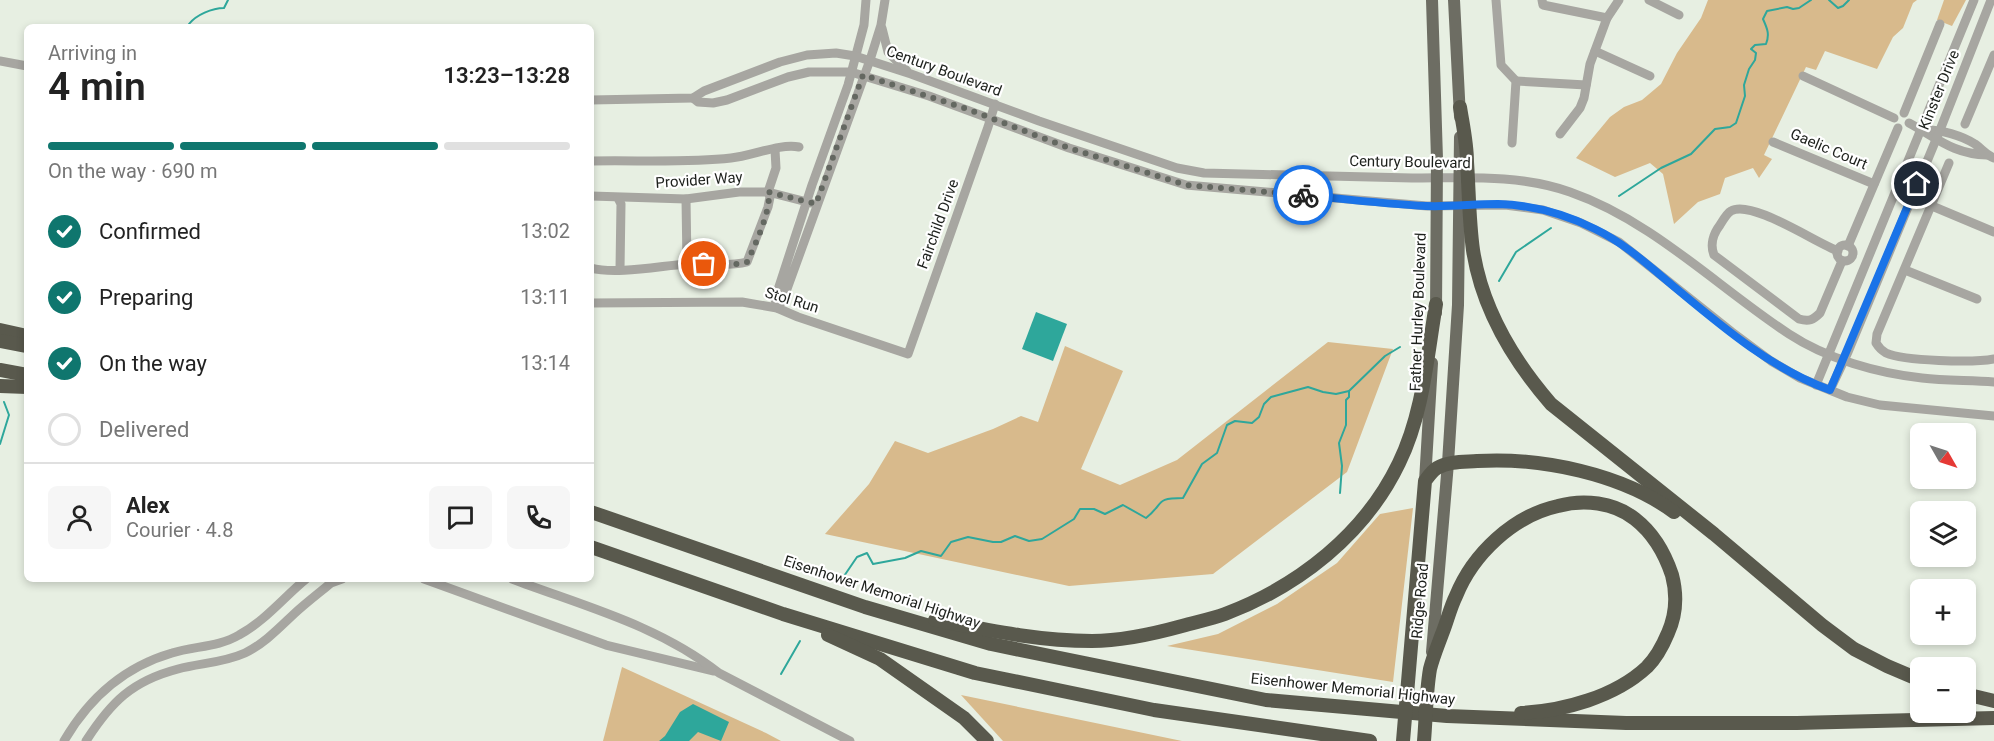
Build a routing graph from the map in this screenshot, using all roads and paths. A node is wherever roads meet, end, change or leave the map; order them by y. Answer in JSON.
{"nodes":[{"id":1,"x":866,"y":0,"type":"edge"},
{"id":2,"x":885,"y":0,"type":"edge"},
{"id":3,"x":1432,"y":0,"type":"edge"},
{"id":4,"x":1455,"y":0,"type":"edge"},
{"id":5,"x":1496,"y":0,"type":"edge"},
{"id":6,"x":1542,"y":0,"type":"edge"},
{"id":7,"x":1619,"y":0,"type":"edge"},
{"id":8,"x":1649,"y":0,"type":"edge"},
{"id":9,"x":1974,"y":0,"type":"edge"},
{"id":10,"x":1991,"y":0,"type":"edge"},
{"id":11,"x":1679,"y":15,"type":"dead end"},
{"id":12,"x":1607,"y":18,"type":"junction"},
{"id":13,"x":1984,"y":20,"type":"junction"},
{"id":14,"x":1940,"y":24,"type":"dead end"},
{"id":15,"x":881,"y":25,"type":"junction"},
{"id":16,"x":1994,"y":25,"type":"edge"},
{"id":17,"x":1595,"y":51,"type":"junction"},
{"id":18,"x":1994,"y":55,"type":"edge"},
{"id":19,"x":855,"y":56,"type":"junction"},
{"id":20,"x":870,"y":60,"type":"junction"},
{"id":21,"x":0,"y":61,"type":"edge"},
{"id":22,"x":24,"y":65,"type":"edge"},
{"id":23,"x":851,"y":72,"type":"junction"},
{"id":24,"x":911,"y":74,"type":"junction"},
{"id":25,"x":863,"y":75,"type":"junction"},
{"id":26,"x":1650,"y":76,"type":"dead end"},
{"id":27,"x":1803,"y":76,"type":"dead end"},
{"id":28,"x":1990,"y":77,"type":"edge"},
{"id":29,"x":1516,"y":81,"type":"junction"},
{"id":30,"x":1586,"y":85,"type":"junction"},
{"id":31,"x":693,"y":98,"type":"junction"},
{"id":32,"x":594,"y":100,"type":"edge"},
{"id":33,"x":995,"y":104,"type":"junction"},
{"id":34,"x":1460,"y":108,"type":"joint"},
{"id":35,"x":1904,"y":113,"type":"junction"},
{"id":36,"x":1894,"y":118,"type":"junction"},
{"id":37,"x":991,"y":119,"type":"junction"},
{"id":38,"x":1909,"y":123,"type":"junction"},
{"id":39,"x":1965,"y":124,"type":"dead end"},
{"id":40,"x":1898,"y":128,"type":"junction"},
{"id":41,"x":1921,"y":129,"type":"junction"},
{"id":42,"x":1940,"y":130,"type":"junction"},
{"id":43,"x":1560,"y":134,"type":"dead end"},
{"id":44,"x":1935,"y":140,"type":"junction"},
{"id":45,"x":1773,"y":142,"type":"dead end"},
{"id":46,"x":1512,"y":143,"type":"dead end"},
{"id":47,"x":799,"y":147,"type":"dead end"},
{"id":48,"x":775,"y":150,"type":"junction"},
{"id":49,"x":1990,"y":157,"type":"edge"},
{"id":50,"x":594,"y":161,"type":"edge"},
{"id":51,"x":1949,"y":163,"type":"dead end"},
{"id":52,"x":1874,"y":184,"type":"junction"},
{"id":53,"x":768,"y":192,"type":"junction"},
{"id":54,"x":594,"y":196,"type":"edge"},
{"id":55,"x":618,"y":198,"type":"junction"},
{"id":56,"x":686,"y":199,"type":"junction"},
{"id":57,"x":811,"y":203,"type":"junction"},
{"id":58,"x":1932,"y":206,"type":"junction"},
{"id":59,"x":1465,"y":226,"type":"junction"},
{"id":60,"x":1994,"y":232,"type":"edge"},
{"id":61,"x":1848,"y":246,"type":"junction"},
{"id":62,"x":1838,"y":251,"type":"junction"},
{"id":63,"x":1853,"y":256,"type":"junction"},
{"id":64,"x":1842,"y":261,"type":"junction"},
{"id":65,"x":1867,"y":262,"type":"junction"},
{"id":66,"x":687,"y":264,"type":"junction"},
{"id":67,"x":594,"y":268,"type":"edge"},
{"id":68,"x":620,"y":269,"type":"junction"},
{"id":69,"x":1905,"y":270,"type":"junction"},
{"id":70,"x":1977,"y":299,"type":"dead end"},
{"id":71,"x":594,"y":303,"type":"edge"},
{"id":72,"x":1436,"y":304,"type":"junction"},
{"id":73,"x":777,"y":308,"type":"junction"},
{"id":74,"x":0,"y":330,"type":"edge"},
{"id":75,"x":24,"y":335,"type":"edge"},
{"id":76,"x":0,"y":341,"type":"edge"},
{"id":77,"x":24,"y":345,"type":"edge"},
{"id":78,"x":908,"y":354,"type":"joint"},
{"id":79,"x":1828,"y":354,"type":"junction"},
{"id":80,"x":1994,"y":359,"type":"edge"},
{"id":81,"x":1845,"y":360,"type":"junction"},
{"id":82,"x":0,"y":370,"type":"edge"},
{"id":83,"x":24,"y":374,"type":"edge"},
{"id":84,"x":1994,"y":382,"type":"edge"},
{"id":85,"x":1816,"y":385,"type":"junction"},
{"id":86,"x":0,"y":386,"type":"edge"},
{"id":87,"x":24,"y":387,"type":"edge"},
{"id":88,"x":1830,"y":390,"type":"junction"},
{"id":89,"x":1994,"y":416,"type":"edge"},
{"id":90,"x":1448,"y":464,"type":"junction"},
{"id":91,"x":1425,"y":482,"type":"junction"},
{"id":92,"x":594,"y":513,"type":"edge"},
{"id":93,"x":594,"y":548,"type":"edge"},
{"id":94,"x":1744,"y":561,"type":"junction"},
{"id":95,"x":303,"y":582,"type":"edge"},
{"id":96,"x":334,"y":582,"type":"edge"},
{"id":97,"x":432,"y":582,"type":"edge"},
{"id":98,"x":520,"y":582,"type":"edge"},
{"id":99,"x":865,"y":607,"type":"junction"},
{"id":100,"x":783,"y":614,"type":"junction"},
{"id":101,"x":1430,"y":669,"type":"junction"},
{"id":102,"x":719,"y":673,"type":"junction"},
{"id":103,"x":1910,"y":676,"type":"edge"},
{"id":104,"x":1976,"y":697,"type":"edge"},
{"id":105,"x":1994,"y":701,"type":"edge"},
{"id":106,"x":1447,"y":716,"type":"junction"},
{"id":107,"x":1994,"y":718,"type":"edge"},
{"id":108,"x":64,"y":741,"type":"edge"},
{"id":109,"x":86,"y":741,"type":"edge"},
{"id":110,"x":850,"y":741,"type":"edge"},
{"id":111,"x":987,"y":741,"type":"edge"},
{"id":112,"x":1370,"y":741,"type":"edge"},
{"id":113,"x":1402,"y":741,"type":"edge"},
{"id":114,"x":1424,"y":741,"type":"edge"}],
"edges":[{"from":1,"to":19,"type":"street"},
{"from":2,"to":15,"type":"street"},
{"from":3,"to":72,"type":"main road","name":"Father Hurley Boulevard"},
{"from":4,"to":34,"type":"main road"},
{"from":5,"to":29,"type":"street"},
{"from":6,"to":12,"type":"street"},
{"from":7,"to":12,"type":"street"},
{"from":8,"to":11,"type":"street"},
{"from":9,"to":41,"type":"street","name":"Kinster Drive"},
{"from":10,"to":13,"type":"street","name":"Kinster Drive"},
{"from":12,"to":17,"type":"street"},
{"from":13,"to":16,"type":"street"},
{"from":13,"to":42,"type":"street","name":"Kinster Drive"},
{"from":14,"to":35,"type":"street"},
{"from":15,"to":20,"type":"street"},
{"from":15,"to":24,"type":"street"},
{"from":17,"to":26,"type":"street"},
{"from":17,"to":30,"type":"street"},
{"from":18,"to":28,"type":"street"},
{"from":19,"to":20,"type":"street","name":"Century Boulevard"},
{"from":19,"to":23,"type":"street"},
{"from":19,"to":31,"type":"street","name":"Century Boulevard"},
{"from":20,"to":24,"type":"street","name":"Century Boulevard"},
{"from":20,"to":25,"type":"street"},
{"from":21,"to":22,"type":"street"},
{"from":23,"to":25,"type":"street","name":"Century Boulevard"},
{"from":23,"to":31,"type":"street","name":"Century Boulevard"},
{"from":23,"to":57,"type":"street"},
{"from":24,"to":33,"type":"street","name":"Century Boulevard"},
{"from":25,"to":37,"type":"street","name":"Century Boulevard"},
{"from":25,"to":57,"type":"street"},
{"from":27,"to":36,"type":"street"},
{"from":28,"to":39,"type":"street"},
{"from":29,"to":30,"type":"street"},
{"from":29,"to":46,"type":"street"},
{"from":30,"to":43,"type":"street"},
{"from":31,"to":32,"type":"street","name":"Century Boulevard"},
{"from":33,"to":37,"type":"street","name":"Fairchild Drive"},
{"from":33,"to":79,"type":"street","name":"Century Boulevard"},
{"from":34,"to":59,"type":"highway"},
{"from":35,"to":36,"type":"street"},
{"from":35,"to":38,"type":"street"},
{"from":36,"to":40,"type":"street"},
{"from":37,"to":78,"type":"street","name":"Fairchild Drive"},
{"from":37,"to":85,"type":"street","name":"Century Boulevard"},
{"from":38,"to":40,"type":"street"},
{"from":38,"to":41,"type":"street"},
{"from":40,"to":52,"type":"street"},
{"from":41,"to":42,"type":"street"},
{"from":41,"to":44,"type":"street"},
{"from":41,"to":65,"type":"street","name":"Kinster Drive"},
{"from":42,"to":44,"type":"street","name":"Kinster Drive"},
{"from":42,"to":49,"type":"street"},
{"from":44,"to":49,"type":"street"},
{"from":44,"to":81,"type":"street","name":"Kinster Drive"},
{"from":45,"to":52,"type":"street","name":"Gaelic Court"},
{"from":47,"to":48,"type":"street"},
{"from":48,"to":50,"type":"street"},
{"from":48,"to":53,"type":"street"},
{"from":51,"to":58,"type":"street"},
{"from":52,"to":61,"type":"street"},
{"from":53,"to":56,"type":"street","name":"Provider Way"},
{"from":53,"to":57,"type":"street","name":"Provider Way"},
{"from":53,"to":66,"type":"street"},
{"from":54,"to":55,"type":"street","name":"Provider Way"},
{"from":55,"to":56,"type":"street","name":"Provider Way"},
{"from":55,"to":68,"type":"street"},
{"from":56,"to":66,"type":"street"},
{"from":57,"to":73,"type":"street"},
{"from":58,"to":60,"type":"street"},
{"from":58,"to":69,"type":"street"},
{"from":59,"to":90,"type":"main road"},
{"from":59,"to":94,"type":"highway"},
{"from":61,"to":62,"type":"street"},
{"from":61,"to":63,"type":"street"},
{"from":62,"to":64,"type":"street"},
{"from":62,"to":64,"type":"street"},
{"from":63,"to":64,"type":"street"},
{"from":63,"to":65,"type":"street"},
{"from":65,"to":79,"type":"street","name":"Kinster Drive"},
{"from":66,"to":68,"type":"street"},
{"from":67,"to":68,"type":"street"},
{"from":69,"to":70,"type":"street"},
{"from":69,"to":80,"type":"street"},
{"from":71,"to":73,"type":"street","name":"Stol Run"},
{"from":72,"to":91,"type":"main road","name":"Father Hurley Boulevard"},
{"from":72,"to":99,"type":"highway"},
{"from":73,"to":78,"type":"street","name":"Stol Run"},
{"from":74,"to":75,"type":"highway"},
{"from":76,"to":77,"type":"highway"},
{"from":79,"to":81,"type":"street","name":"Century Boulevard"},
{"from":79,"to":85,"type":"street","name":"Kinster Drive"},
{"from":81,"to":84,"type":"street","name":"Century Boulevard"},
{"from":81,"to":88,"type":"street","name":"Kinster Drive"},
{"from":82,"to":83,"type":"highway"},
{"from":85,"to":88,"type":"street","name":"Century Boulevard"},
{"from":86,"to":87,"type":"highway"},
{"from":88,"to":89,"type":"street","name":"Century Boulevard"},
{"from":90,"to":91,"type":"highway"},
{"from":90,"to":94,"type":"highway"},
{"from":90,"to":101,"type":"main road","name":"Ridge Road"},
{"from":91,"to":113,"type":"highway","name":"Ridge Road"},
{"from":92,"to":99,"type":"highway","name":"Eisenhower Memorial Highway"},
{"from":93,"to":100,"type":"highway"},
{"from":94,"to":103,"type":"highway"},
{"from":95,"to":108,"type":"street"},
{"from":96,"to":109,"type":"street"},
{"from":97,"to":102,"type":"street"},
{"from":98,"to":102,"type":"street"},
{"from":99,"to":106,"type":"highway","name":"Eisenhower Memorial Highway"},
{"from":100,"to":111,"type":"highway"},
{"from":100,"to":112,"type":"highway"},
{"from":101,"to":106,"type":"highway"},
{"from":101,"to":114,"type":"highway","name":"Ridge Road"},
{"from":102,"to":110,"type":"street"},
{"from":104,"to":105,"type":"highway"},
{"from":106,"to":107,"type":"highway","name":"Eisenhower Memorial Highway"}]}
